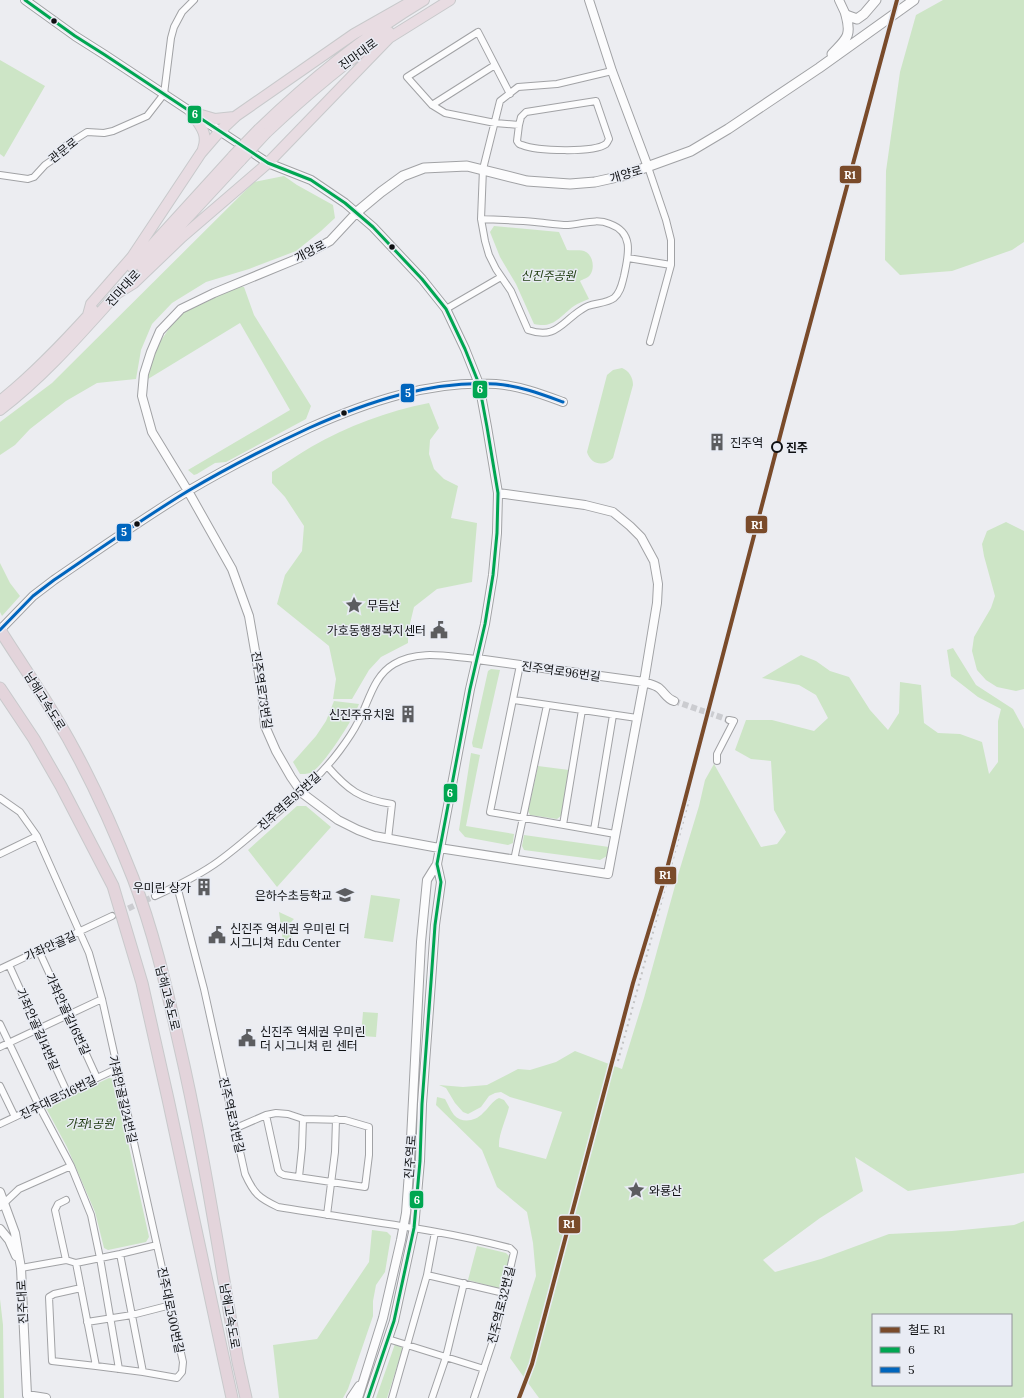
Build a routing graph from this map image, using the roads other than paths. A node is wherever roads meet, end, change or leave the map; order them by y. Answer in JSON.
{"nodes":[{"id":1,"x":24,"y":0,"type":"edge"},
{"id":2,"x":194,"y":0,"type":"edge"},
{"id":3,"x":414,"y":0,"type":"edge"},
{"id":4,"x":424,"y":0,"type":"edge"},
{"id":5,"x":438,"y":0,"type":"edge"},
{"id":6,"x":450,"y":0,"type":"edge"},
{"id":7,"x":589,"y":0,"type":"edge"},
{"id":8,"x":839,"y":0,"type":"edge"},
{"id":9,"x":876,"y":0,"type":"edge"},
{"id":10,"x":914,"y":0,"type":"edge"},
{"id":11,"x":864,"y":14,"type":"junction"},
{"id":12,"x":846,"y":15,"type":"junction"},
{"id":13,"x":848,"y":35,"type":"junction"},
{"id":14,"x":495,"y":65,"type":"junction"},
{"id":15,"x":819,"y":68,"type":"junction"},
{"id":16,"x":612,"y":71,"type":"junction"},
{"id":17,"x":164,"y":94,"type":"junction"},
{"id":18,"x":510,"y":94,"type":"junction"},
{"id":19,"x":432,"y":105,"type":"junction"},
{"id":20,"x":191,"y":112,"type":"junction"},
{"id":21,"x":236,"y":116,"type":"junction"},
{"id":22,"x":495,"y":123,"type":"junction"},
{"id":23,"x":519,"y":125,"type":"junction"},
{"id":24,"x":220,"y":131,"type":"junction"},
{"id":25,"x":262,"y":131,"type":"junction"},
{"id":26,"x":201,"y":153,"type":"junction"},
{"id":27,"x":237,"y":158,"type":"junction"},
{"id":28,"x":268,"y":163,"type":"junction"},
{"id":29,"x":648,"y":168,"type":"junction"},
{"id":30,"x":483,"y":169,"type":"junction"},
{"id":31,"x":0,"y":175,"type":"edge"},
{"id":32,"x":357,"y":212,"type":"junction"},
{"id":33,"x":481,"y":219,"type":"junction"},
{"id":34,"x":628,"y":258,"type":"junction"},
{"id":35,"x":671,"y":265,"type":"junction"},
{"id":36,"x":501,"y":277,"type":"junction"},
{"id":37,"x":118,"y":293,"type":"junction"},
{"id":38,"x":446,"y":309,"type":"junction"},
{"id":39,"x":88,"y":315,"type":"junction"},
{"id":40,"x":650,"y":342,"type":"dead end"},
{"id":41,"x":479,"y":384,"type":"junction"},
{"id":42,"x":0,"y":401,"type":"edge"},
{"id":43,"x":563,"y":402,"type":"dead end"},
{"id":44,"x":0,"y":410,"type":"edge"},
{"id":45,"x":188,"y":491,"type":"junction"},
{"id":46,"x":498,"y":493,"type":"junction"},
{"id":47,"x":0,"y":630,"type":"edge"},
{"id":48,"x":477,"y":659,"type":"junction"},
{"id":49,"x":520,"y":665,"type":"junction"},
{"id":50,"x":644,"y":682,"type":"junction"},
{"id":51,"x":0,"y":688,"type":"edge"},
{"id":52,"x":514,"y":700,"type":"junction"},
{"id":53,"x":674,"y":701,"type":"tunnel mouth"},
{"id":54,"x":547,"y":705,"type":"junction"},
{"id":55,"x":582,"y":710,"type":"junction"},
{"id":56,"x":613,"y":715,"type":"junction"},
{"id":57,"x":637,"y":718,"type":"junction"},
{"id":58,"x":729,"y":720,"type":"dead end"},
{"id":59,"x":717,"y":761,"type":"dead end"},
{"id":60,"x":327,"y":766,"type":"junction"},
{"id":61,"x":302,"y":793,"type":"junction"},
{"id":62,"x":0,"y":798,"type":"edge"},
{"id":63,"x":523,"y":818,"type":"junction"},
{"id":64,"x":563,"y":825,"type":"junction"},
{"id":65,"x":594,"y":830,"type":"junction"},
{"id":66,"x":615,"y":834,"type":"junction"},
{"id":67,"x":37,"y":836,"type":"junction"},
{"id":68,"x":388,"y":839,"type":"junction"},
{"id":69,"x":439,"y":848,"type":"junction"},
{"id":70,"x":0,"y":853,"type":"edge"},
{"id":71,"x":514,"y":860,"type":"junction"},
{"id":72,"x":437,"y":864,"type":"junction"},
{"id":73,"x":177,"y":886,"type":"junction"},
{"id":74,"x":155,"y":896,"type":"tunnel mouth"},
{"id":75,"x":112,"y":916,"type":"tunnel mouth"},
{"id":76,"x":79,"y":932,"type":"junction"},
{"id":77,"x":39,"y":951,"type":"junction"},
{"id":78,"x":89,"y":953,"type":"joint"},
{"id":79,"x":9,"y":964,"type":"junction"},
{"id":80,"x":0,"y":969,"type":"edge"},
{"id":81,"x":102,"y":999,"type":"junction"},
{"id":82,"x":69,"y":1015,"type":"junction"},
{"id":83,"x":0,"y":1024,"type":"edge"},
{"id":84,"x":38,"y":1029,"type":"junction"},
{"id":85,"x":9,"y":1042,"type":"junction"},
{"id":86,"x":0,"y":1046,"type":"edge"},
{"id":87,"x":116,"y":1069,"type":"junction"},
{"id":88,"x":97,"y":1078,"type":"junction"},
{"id":89,"x":0,"y":1086,"type":"edge"},
{"id":90,"x":67,"y":1092,"type":"junction"},
{"id":91,"x":39,"y":1106,"type":"junction"},
{"id":92,"x":266,"y":1115,"type":"junction"},
{"id":93,"x":15,"y":1117,"type":"junction"},
{"id":94,"x":303,"y":1119,"type":"junction"},
{"id":95,"x":336,"y":1119,"type":"junction"},
{"id":96,"x":0,"y":1124,"type":"edge"},
{"id":97,"x":236,"y":1128,"type":"junction"},
{"id":98,"x":71,"y":1166,"type":"junction"},
{"id":99,"x":299,"y":1177,"type":"junction"},
{"id":100,"x":332,"y":1182,"type":"junction"},
{"id":101,"x":0,"y":1192,"type":"edge"},
{"id":102,"x":66,"y":1200,"type":"dead end"},
{"id":103,"x":2,"y":1205,"type":"edge"},
{"id":104,"x":327,"y":1215,"type":"junction"},
{"id":105,"x":404,"y":1226,"type":"junction"},
{"id":106,"x":414,"y":1228,"type":"junction"},
{"id":107,"x":0,"y":1229,"type":"edge"},
{"id":108,"x":435,"y":1232,"type":"junction"},
{"id":109,"x":157,"y":1245,"type":"junction"},
{"id":110,"x":120,"y":1254,"type":"junction"},
{"id":111,"x":100,"y":1258,"type":"junction"},
{"id":112,"x":66,"y":1260,"type":"junction"},
{"id":113,"x":76,"y":1263,"type":"junction"},
{"id":114,"x":21,"y":1268,"type":"junction"},
{"id":115,"x":427,"y":1275,"type":"junction"},
{"id":116,"x":464,"y":1283,"type":"junction"},
{"id":117,"x":81,"y":1288,"type":"junction"},
{"id":118,"x":504,"y":1293,"type":"junction"},
{"id":119,"x":171,"y":1305,"type":"junction"},
{"id":120,"x":132,"y":1315,"type":"junction"},
{"id":121,"x":110,"y":1318,"type":"junction"},
{"id":122,"x":87,"y":1322,"type":"junction"},
{"id":123,"x":388,"y":1339,"type":"junction"},
{"id":124,"x":408,"y":1345,"type":"junction"},
{"id":125,"x":446,"y":1357,"type":"junction"},
{"id":126,"x":96,"y":1366,"type":"junction"},
{"id":127,"x":119,"y":1369,"type":"junction"},
{"id":128,"x":484,"y":1369,"type":"junction"},
{"id":129,"x":142,"y":1372,"type":"junction"},
{"id":130,"x":366,"y":1377,"type":"junction"},
{"id":131,"x":27,"y":1397,"type":"edge"},
{"id":132,"x":46,"y":1398,"type":"edge"},
{"id":133,"x":232,"y":1398,"type":"edge"},
{"id":134,"x":246,"y":1398,"type":"edge"},
{"id":135,"x":351,"y":1398,"type":"edge"},
{"id":136,"x":358,"y":1398,"type":"edge"},
{"id":137,"x":368,"y":1398,"type":"edge"},
{"id":138,"x":392,"y":1398,"type":"edge"},
{"id":139,"x":432,"y":1398,"type":"edge"},
{"id":140,"x":474,"y":1398,"type":"edge"}],
"edges":[{"from":1,"to":17,"type":"street","name":"진주역로"},
{"from":2,"to":17,"type":"street"},
{"from":3,"to":21,"type":"highway"},
{"from":4,"to":25,"type":"highway","name":"진마대로"},
{"from":5,"to":25,"type":"highway","name":"진마대로"},
{"from":6,"to":28,"type":"highway"},
{"from":7,"to":16,"type":"street"},
{"from":8,"to":12,"type":"street"},
{"from":9,"to":11,"type":"main road"},
{"from":10,"to":15,"type":"main road","name":"개양로"},
{"from":11,"to":12,"type":"main road"},
{"from":11,"to":13,"type":"main road"},
{"from":12,"to":13,"type":"main road"},
{"from":13,"to":15,"type":"main road"},
{"from":14,"to":18,"type":"street"},
{"from":14,"to":19,"type":"street"},
{"from":14,"to":19,"type":"street"},
{"from":15,"to":29,"type":"main road","name":"개양로"},
{"from":16,"to":18,"type":"street"},
{"from":16,"to":29,"type":"street"},
{"from":17,"to":20,"type":"street","name":"진주역로"},
{"from":17,"to":31,"type":"street","name":"관문로"},
{"from":18,"to":22,"type":"street"},
{"from":19,"to":22,"type":"street"},
{"from":20,"to":21,"type":"highway"},
{"from":20,"to":24,"type":"street","name":"진주역로"},
{"from":20,"to":26,"type":"highway"},
{"from":21,"to":24,"type":"highway"},
{"from":22,"to":23,"type":"street"},
{"from":22,"to":30,"type":"street"},
{"from":23,"to":23,"type":"street"},
{"from":24,"to":26,"type":"highway"},
{"from":24,"to":28,"type":"street","name":"진주역로"},
{"from":25,"to":27,"type":"highway","bridge":true},
{"from":26,"to":39,"type":"highway"},
{"from":27,"to":37,"type":"highway","name":"진마대로"},
{"from":27,"to":39,"type":"highway","name":"진마대로"},
{"from":28,"to":32,"type":"street","name":"진주역로"},
{"from":28,"to":37,"type":"highway"},
{"from":29,"to":30,"type":"main road","name":"개양로"},
{"from":29,"to":35,"type":"street","name":"개양로"},
{"from":30,"to":32,"type":"main road","name":"개양로"},
{"from":30,"to":33,"type":"street"},
{"from":32,"to":38,"type":"street","name":"진주역로"},
{"from":32,"to":45,"type":"street","name":"개양로"},
{"from":33,"to":34,"type":"street"},
{"from":33,"to":36,"type":"street"},
{"from":34,"to":35,"type":"street"},
{"from":34,"to":36,"type":"street"},
{"from":35,"to":40,"type":"street","name":"개양로"},
{"from":36,"to":38,"type":"street"},
{"from":37,"to":44,"type":"highway","name":"진마대로"},
{"from":38,"to":41,"type":"street","name":"진주역로"},
{"from":39,"to":42,"type":"highway","name":"진마대로"},
{"from":41,"to":43,"type":"street"},
{"from":41,"to":45,"type":"street"},
{"from":41,"to":46,"type":"street","name":"진주역로"},
{"from":45,"to":47,"type":"street"},
{"from":45,"to":61,"type":"street","name":"진주역로73번길"},
{"from":46,"to":48,"type":"street","name":"진주역로"},
{"from":46,"to":50,"type":"street"},
{"from":47,"to":134,"type":"highway","name":"남해고속도로"},
{"from":48,"to":49,"type":"street","name":"진주역로96번길"},
{"from":48,"to":60,"type":"street","name":"진주역로95번길"},
{"from":48,"to":69,"type":"street","name":"진주역로"},
{"from":49,"to":50,"type":"street","name":"진주역로96번길"},
{"from":49,"to":52,"type":"street"},
{"from":50,"to":53,"type":"street","name":"진주역로96번길"},
{"from":50,"to":57,"type":"street"},
{"from":51,"to":133,"type":"highway","name":"남해고속도로"},
{"from":52,"to":54,"type":"street"},
{"from":52,"to":63,"type":"street"},
{"from":54,"to":55,"type":"street"},
{"from":54,"to":63,"type":"street"},
{"from":55,"to":56,"type":"street"},
{"from":55,"to":64,"type":"street"},
{"from":56,"to":57,"type":"street"},
{"from":56,"to":65,"type":"street"},
{"from":57,"to":66,"type":"street"},
{"from":58,"to":59,"type":"street"},
{"from":60,"to":61,"type":"street","name":"진주역로95번길"},
{"from":60,"to":68,"type":"street"},
{"from":61,"to":68,"type":"street","name":"진주역로73번길"},
{"from":61,"to":73,"type":"street","name":"진주역로95번길"},
{"from":62,"to":67,"type":"street"},
{"from":63,"to":64,"type":"street"},
{"from":63,"to":71,"type":"street"},
{"from":64,"to":65,"type":"street"},
{"from":65,"to":66,"type":"street"},
{"from":66,"to":71,"type":"street","name":"진주역로73번길"},
{"from":67,"to":70,"type":"street"},
{"from":67,"to":76,"type":"street"},
{"from":68,"to":69,"type":"street","name":"진주역로73번길"},
{"from":69,"to":71,"type":"street","name":"진주역로73번길"},
{"from":69,"to":72,"type":"street","name":"진주역로"},
{"from":72,"to":105,"type":"street","name":"진주역로"},
{"from":72,"to":106,"type":"street","name":"진주역로"},
{"from":73,"to":74,"type":"street","name":"진주역로95번길"},
{"from":73,"to":97,"type":"street","name":"진주역로31번길"},
{"from":75,"to":76,"type":"street"},
{"from":76,"to":77,"type":"street","name":"가좌안골길"},
{"from":76,"to":78,"type":"street","name":"가좌안골길"},
{"from":77,"to":79,"type":"street","name":"가좌안골길"},
{"from":77,"to":82,"type":"street","name":"가좌안골길16번길"},
{"from":78,"to":81,"type":"street","name":"가좌안골길24번길"},
{"from":79,"to":80,"type":"street","name":"가좌안골길"},
{"from":79,"to":84,"type":"street","name":"가좌안골길14번길"},
{"from":81,"to":82,"type":"street"},
{"from":81,"to":87,"type":"street","name":"가좌안골길24번길"},
{"from":82,"to":84,"type":"street"},
{"from":82,"to":88,"type":"street","name":"가좌안골길16번길"},
{"from":83,"to":85,"type":"street"},
{"from":84,"to":85,"type":"street"},
{"from":84,"to":90,"type":"street","name":"가좌안골길14번길"},
{"from":85,"to":86,"type":"street"},
{"from":85,"to":91,"type":"street"},
{"from":87,"to":88,"type":"street","name":"진주대로516번길"},
{"from":87,"to":109,"type":"street","name":"가좌안골길24번길"},
{"from":88,"to":90,"type":"street","name":"진주대로516번길"},
{"from":89,"to":93,"type":"street"},
{"from":90,"to":91,"type":"street","name":"진주대로516번길"},
{"from":91,"to":93,"type":"street","name":"진주대로516번길"},
{"from":91,"to":98,"type":"street"},
{"from":92,"to":94,"type":"street"},
{"from":92,"to":97,"type":"street"},
{"from":92,"to":99,"type":"street"},
{"from":93,"to":96,"type":"street","name":"진주대로516번길"},
{"from":94,"to":95,"type":"street"},
{"from":94,"to":99,"type":"street"},
{"from":95,"to":100,"type":"street"},
{"from":95,"to":100,"type":"street"},
{"from":97,"to":104,"type":"street","name":"진주역로31번길"},
{"from":98,"to":103,"type":"street"},
{"from":98,"to":111,"type":"street"},
{"from":99,"to":100,"type":"street"},
{"from":100,"to":104,"type":"street"},
{"from":101,"to":103,"type":"street","name":"진주대로"},
{"from":102,"to":112,"type":"street"},
{"from":103,"to":114,"type":"street","name":"진주대로"},
{"from":104,"to":105,"type":"street","name":"진주역로31번길"},
{"from":105,"to":106,"type":"street","name":"진주역로32번길"},
{"from":105,"to":130,"type":"street","name":"진주역로"},
{"from":106,"to":108,"type":"street","name":"진주역로32번길"},
{"from":106,"to":123,"type":"street","name":"진주역로"},
{"from":107,"to":114,"type":"street"},
{"from":108,"to":115,"type":"street"},
{"from":108,"to":118,"type":"street","name":"진주역로32번길"},
{"from":109,"to":110,"type":"street"},
{"from":109,"to":119,"type":"street","name":"진주대로500번길"},
{"from":110,"to":111,"type":"street"},
{"from":110,"to":120,"type":"street"},
{"from":111,"to":113,"type":"street"},
{"from":111,"to":121,"type":"street"},
{"from":112,"to":113,"type":"street"},
{"from":112,"to":114,"type":"street"},
{"from":113,"to":117,"type":"street"},
{"from":114,"to":131,"type":"street","name":"진주대로"},
{"from":115,"to":116,"type":"street"},
{"from":115,"to":124,"type":"street"},
{"from":116,"to":118,"type":"street"},
{"from":116,"to":125,"type":"street"},
{"from":117,"to":122,"type":"street"},
{"from":117,"to":126,"type":"street","name":"진주대로500번길"},
{"from":118,"to":128,"type":"street","name":"진주역로32번길"},
{"from":119,"to":120,"type":"street"},
{"from":119,"to":129,"type":"street","name":"진주대로500번길"},
{"from":120,"to":121,"type":"street"},
{"from":120,"to":129,"type":"street"},
{"from":121,"to":122,"type":"street"},
{"from":121,"to":127,"type":"street"},
{"from":122,"to":126,"type":"street"},
{"from":123,"to":124,"type":"street"},
{"from":123,"to":137,"type":"street","name":"진주역로"},
{"from":124,"to":125,"type":"street"},
{"from":124,"to":138,"type":"street"},
{"from":125,"to":128,"type":"street"},
{"from":125,"to":139,"type":"street"},
{"from":126,"to":127,"type":"street","name":"진주대로500번길"},
{"from":127,"to":129,"type":"street","name":"진주대로500번길"},
{"from":128,"to":140,"type":"street","name":"진주역로32번길"},
{"from":130,"to":135,"type":"street"},
{"from":130,"to":136,"type":"street","name":"진주역로"},
{"from":131,"to":132,"type":"street","name":"진주대로"}]}
